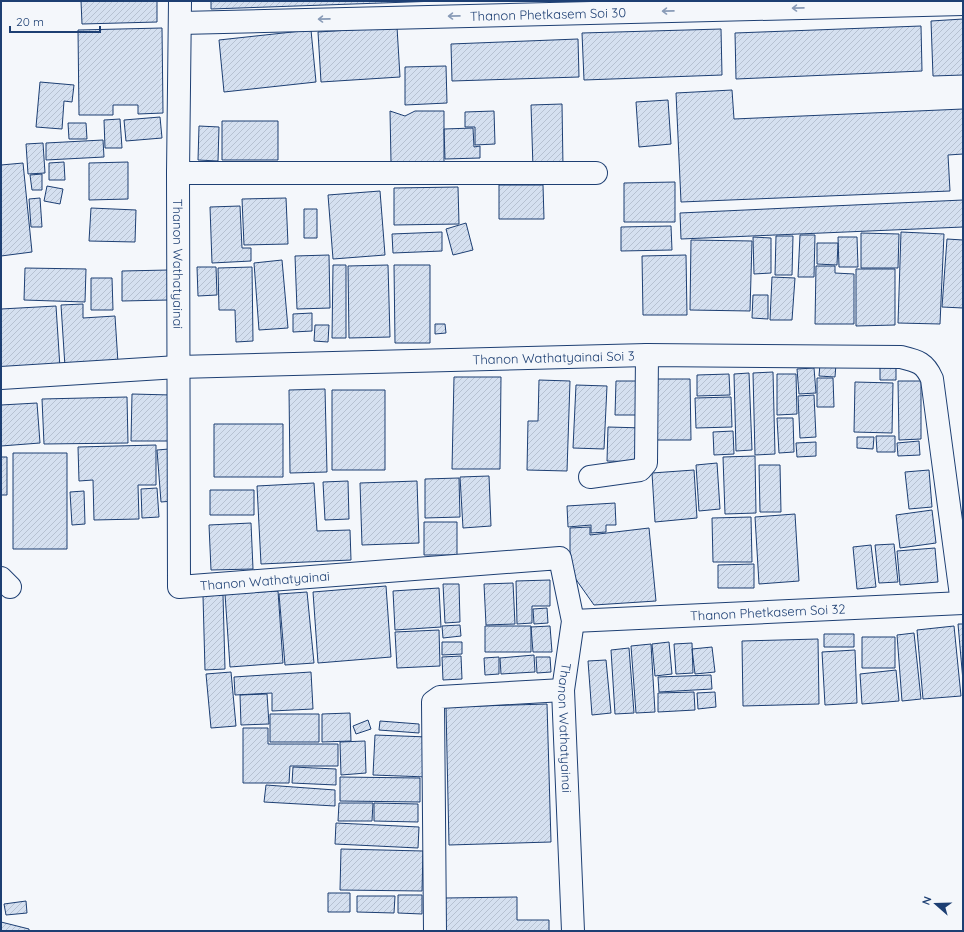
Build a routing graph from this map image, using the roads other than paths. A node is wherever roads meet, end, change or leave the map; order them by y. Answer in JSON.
{"nodes":[{"id":1,"x":180,"y":1,"type":"edge"},
{"id":2,"x":963,"y":4,"type":"edge"},
{"id":3,"x":180,"y":23,"type":"junction"},
{"id":4,"x":178,"y":173,"type":"junction"},
{"id":5,"x":596,"y":173,"type":"dead end"},
{"id":6,"x":647,"y":355,"type":"junction"},
{"id":7,"x":178,"y":367,"type":"junction"},
{"id":8,"x":1,"y":378,"type":"edge"},
{"id":9,"x":590,"y":477,"type":"dead end"},
{"id":10,"x":962,"y":603,"type":"edge"},
{"id":11,"x":573,"y":621,"type":"junction"},
{"id":12,"x":563,"y":690,"type":"junction"},
{"id":13,"x":435,"y":931,"type":"edge"},
{"id":14,"x":573,"y":931,"type":"edge"}],
"edges":[{"from":1,"to":3,"type":"street","name":"Thanon Wathatyainai"},
{"from":2,"to":3,"type":"street","name":"Thanon Phetkasem Soi 30","one_way":true},
{"from":3,"to":4,"type":"street","name":"Thanon Wathatyainai"},
{"from":4,"to":5,"type":"street"},
{"from":4,"to":7,"type":"street","name":"Thanon Wathatyainai"},
{"from":6,"to":7,"type":"street","name":"Thanon Wathatyainai Soi 3"},
{"from":6,"to":9,"type":"street"},
{"from":6,"to":10,"type":"street","name":"Thanon Wathatyainai Soi 3"},
{"from":7,"to":8,"type":"street","name":"Thanon Wathatyainai Soi 3"},
{"from":7,"to":11,"type":"street","name":"Thanon Wathatyainai"},
{"from":10,"to":11,"type":"street","name":"Thanon Phetkasem Soi 32"},
{"from":11,"to":12,"type":"street","name":"Thanon Wathatyainai"},
{"from":12,"to":13,"type":"street"},
{"from":12,"to":14,"type":"street","name":"Thanon Wathatyainai"}]}
